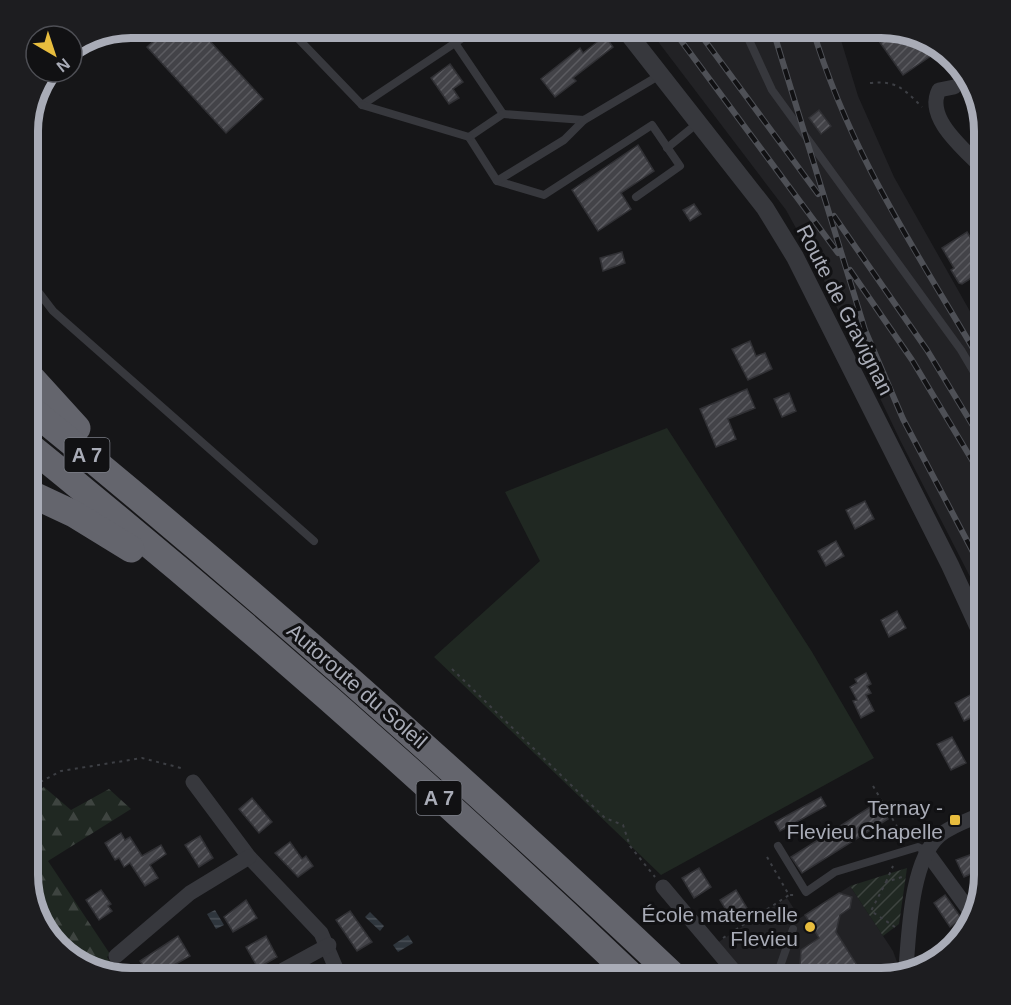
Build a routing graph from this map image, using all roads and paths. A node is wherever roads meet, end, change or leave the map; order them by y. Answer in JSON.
{"nodes":[{"id":1,"x":297,"y":38,"type":"edge"},
{"id":2,"x":462,"y":38,"type":"edge"},
{"id":3,"x":632,"y":38,"type":"edge"},
{"id":4,"x":748,"y":38,"type":"edge"},
{"id":5,"x":455,"y":43,"type":"junction"},
{"id":6,"x":661,"y":75,"type":"junction"},
{"id":7,"x":870,"y":83,"type":"dead end"},
{"id":8,"x":954,"y":87,"type":"dead end"},
{"id":9,"x":362,"y":105,"type":"junction"},
{"id":10,"x":927,"y":111,"type":"dead end"},
{"id":11,"x":503,"y":114,"type":"junction"},
{"id":12,"x":584,"y":120,"type":"junction"},
{"id":13,"x":699,"y":123,"type":"junction"},
{"id":14,"x":469,"y":137,"type":"junction"},
{"id":15,"x":667,"y":148,"type":"junction"},
{"id":16,"x":974,"y":159,"type":"edge"},
{"id":17,"x":497,"y":181,"type":"junction"},
{"id":18,"x":636,"y":197,"type":"dead end"},
{"id":19,"x":38,"y":291,"type":"edge"},
{"id":20,"x":974,"y":372,"type":"edge"},
{"id":21,"x":38,"y":386,"type":"edge"},
{"id":22,"x":38,"y":415,"type":"edge"},
{"id":23,"x":38,"y":453,"type":"edge"},
{"id":24,"x":38,"y":498,"type":"edge"},
{"id":25,"x":147,"y":504,"type":"junction"},
{"id":26,"x":315,"y":541,"type":"dead end"},
{"id":27,"x":974,"y":617,"type":"edge"},
{"id":28,"x":240,"y":622,"type":"junction"},
{"id":29,"x":452,"y":669,"type":"dead end"},
{"id":30,"x":182,"y":768,"type":"dead end"},
{"id":31,"x":193,"y":782,"type":"dead end"},
{"id":32,"x":38,"y":783,"type":"edge"},
{"id":33,"x":873,"y":786,"type":"dead end"},
{"id":34,"x":974,"y":818,"type":"edge"},
{"id":35,"x":778,"y":846,"type":"dead end"},
{"id":36,"x":919,"y":850,"type":"junction"},
{"id":37,"x":767,"y":857,"type":"dead end"},
{"id":38,"x":249,"y":858,"type":"junction"},
{"id":39,"x":918,"y":878,"type":"junction"},
{"id":40,"x":886,"y":882,"type":"junction"},
{"id":41,"x":663,"y":887,"type":"joint"},
{"id":42,"x":806,"y":892,"type":"junction"},
{"id":43,"x":789,"y":895,"type":"junction"},
{"id":44,"x":967,"y":908,"type":"edge"},
{"id":45,"x":793,"y":929,"type":"dead end"},
{"id":46,"x":909,"y":931,"type":"junction"},
{"id":47,"x":329,"y":945,"type":"junction"},
{"id":48,"x":711,"y":946,"type":"junction"},
{"id":49,"x":116,"y":956,"type":"dead end"},
{"id":50,"x":906,"y":963,"type":"edge"},
{"id":51,"x":287,"y":968,"type":"edge"},
{"id":52,"x":337,"y":968,"type":"edge"},
{"id":53,"x":623,"y":968,"type":"edge"},
{"id":54,"x":665,"y":968,"type":"edge"},
{"id":55,"x":731,"y":968,"type":"edge"},
{"id":56,"x":779,"y":968,"type":"edge"}],
"edges":[{"from":1,"to":9,"type":"lane"},
{"from":2,"to":5,"type":"lane"},
{"from":3,"to":6,"type":"street","name":"Route de Gravignan"},
{"from":4,"to":20,"type":"lane"},
{"from":5,"to":9,"type":"lane"},
{"from":5,"to":11,"type":"lane"},
{"from":6,"to":12,"type":"lane"},
{"from":6,"to":13,"type":"street","name":"Route de Gravignan"},
{"from":7,"to":10,"type":"path"},
{"from":8,"to":16,"type":"street"},
{"from":9,"to":14,"type":"lane"},
{"from":11,"to":12,"type":"lane"},
{"from":11,"to":14,"type":"lane"},
{"from":12,"to":17,"type":"lane"},
{"from":13,"to":15,"type":"lane"},
{"from":13,"to":27,"type":"street","name":"Route de Gravignan"},
{"from":14,"to":17,"type":"lane"},
{"from":15,"to":17,"type":"lane"},
{"from":15,"to":18,"type":"lane"},
{"from":19,"to":26,"type":"lane"},
{"from":21,"to":25,"type":"highway"},
{"from":22,"to":25,"type":"highway","name":"Autoroute du Soleil","number":"A 7"},
{"from":23,"to":28,"type":"highway","name":"Autoroute du Soleil","number":"A 7"},
{"from":24,"to":28,"type":"highway"},
{"from":25,"to":54,"type":"highway","name":"Autoroute du Soleil","number":"A 7"},
{"from":28,"to":53,"type":"highway","name":"Autoroute du Soleil","number":"A 7"},
{"from":29,"to":41,"type":"path"},
{"from":30,"to":32,"type":"path"},
{"from":31,"to":38,"type":"street"},
{"from":33,"to":36,"type":"path"},
{"from":34,"to":36,"type":"street"},
{"from":35,"to":42,"type":"lane"},
{"from":36,"to":39,"type":"street"},
{"from":36,"to":40,"type":"path"},
{"from":36,"to":42,"type":"lane"},
{"from":36,"to":44,"type":"street"},
{"from":37,"to":43,"type":"path"},
{"from":38,"to":47,"type":"street"},
{"from":38,"to":49,"type":"street"},
{"from":39,"to":40,"type":"path"},
{"from":39,"to":46,"type":"street"},
{"from":40,"to":46,"type":"path"},
{"from":41,"to":48,"type":"street"},
{"from":42,"to":43,"type":"path"},
{"from":43,"to":48,"type":"path"},
{"from":45,"to":56,"type":"lane"},
{"from":46,"to":50,"type":"street"},
{"from":47,"to":51,"type":"street"},
{"from":47,"to":52,"type":"street"},
{"from":48,"to":55,"type":"street"}]}
